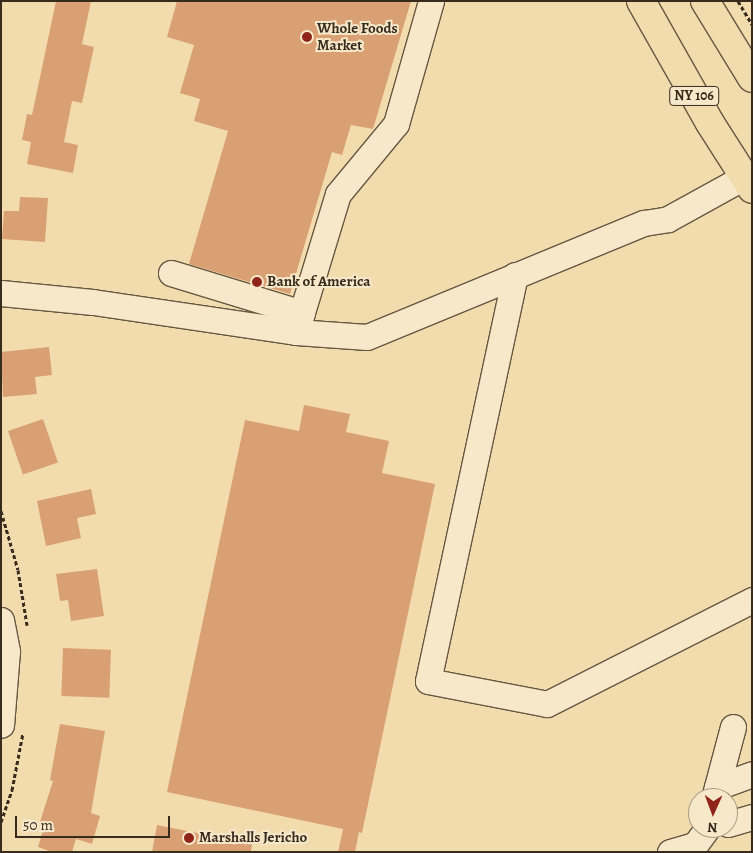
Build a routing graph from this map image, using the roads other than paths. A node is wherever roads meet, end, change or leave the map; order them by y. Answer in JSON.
{"nodes":[{"id":1,"x":431,"y":1,"type":"edge"},
{"id":2,"x":641,"y":1,"type":"edge"},
{"id":3,"x":705,"y":1,"type":"edge"},
{"id":4,"x":752,"y":78,"type":"edge"},
{"id":5,"x":744,"y":176,"type":"edge"},
{"id":6,"x":171,"y":273,"type":"dead end"},
{"id":7,"x":515,"y":275,"type":"junction"},
{"id":8,"x":1,"y":293,"type":"edge"},
{"id":9,"x":299,"y":322,"type":"junction"},
{"id":10,"x":752,"y":600,"type":"edge"},
{"id":11,"x":1,"y":620,"type":"edge"},
{"id":12,"x":4,"y":651,"type":"edge"},
{"id":13,"x":1,"y":725,"type":"edge"},
{"id":14,"x":733,"y":727,"type":"dead end"},
{"id":15,"x":752,"y":774,"type":"edge"},
{"id":16,"x":717,"y":788,"type":"edge"},
{"id":17,"x":724,"y":788,"type":"edge"},
{"id":18,"x":752,"y":817,"type":"edge"},
{"id":19,"x":738,"y":821,"type":"edge"},
{"id":20,"x":703,"y":838,"type":"edge"},
{"id":21,"x":670,"y":852,"type":"edge"}],
"edges":[{"from":1,"to":9,"type":"street"},
{"from":2,"to":5,"type":"main road","number":"NY 106"},
{"from":3,"to":4,"type":"main road"},
{"from":5,"to":7,"type":"street"},
{"from":6,"to":9,"type":"street"},
{"from":7,"to":9,"type":"street"},
{"from":7,"to":10,"type":"street"},
{"from":8,"to":9,"type":"street"},
{"from":11,"to":12,"type":"street"},
{"from":12,"to":13,"type":"street"},
{"from":14,"to":16,"type":"street"},
{"from":15,"to":17,"type":"street"},
{"from":18,"to":19,"type":"street"},
{"from":20,"to":21,"type":"street"}]}
